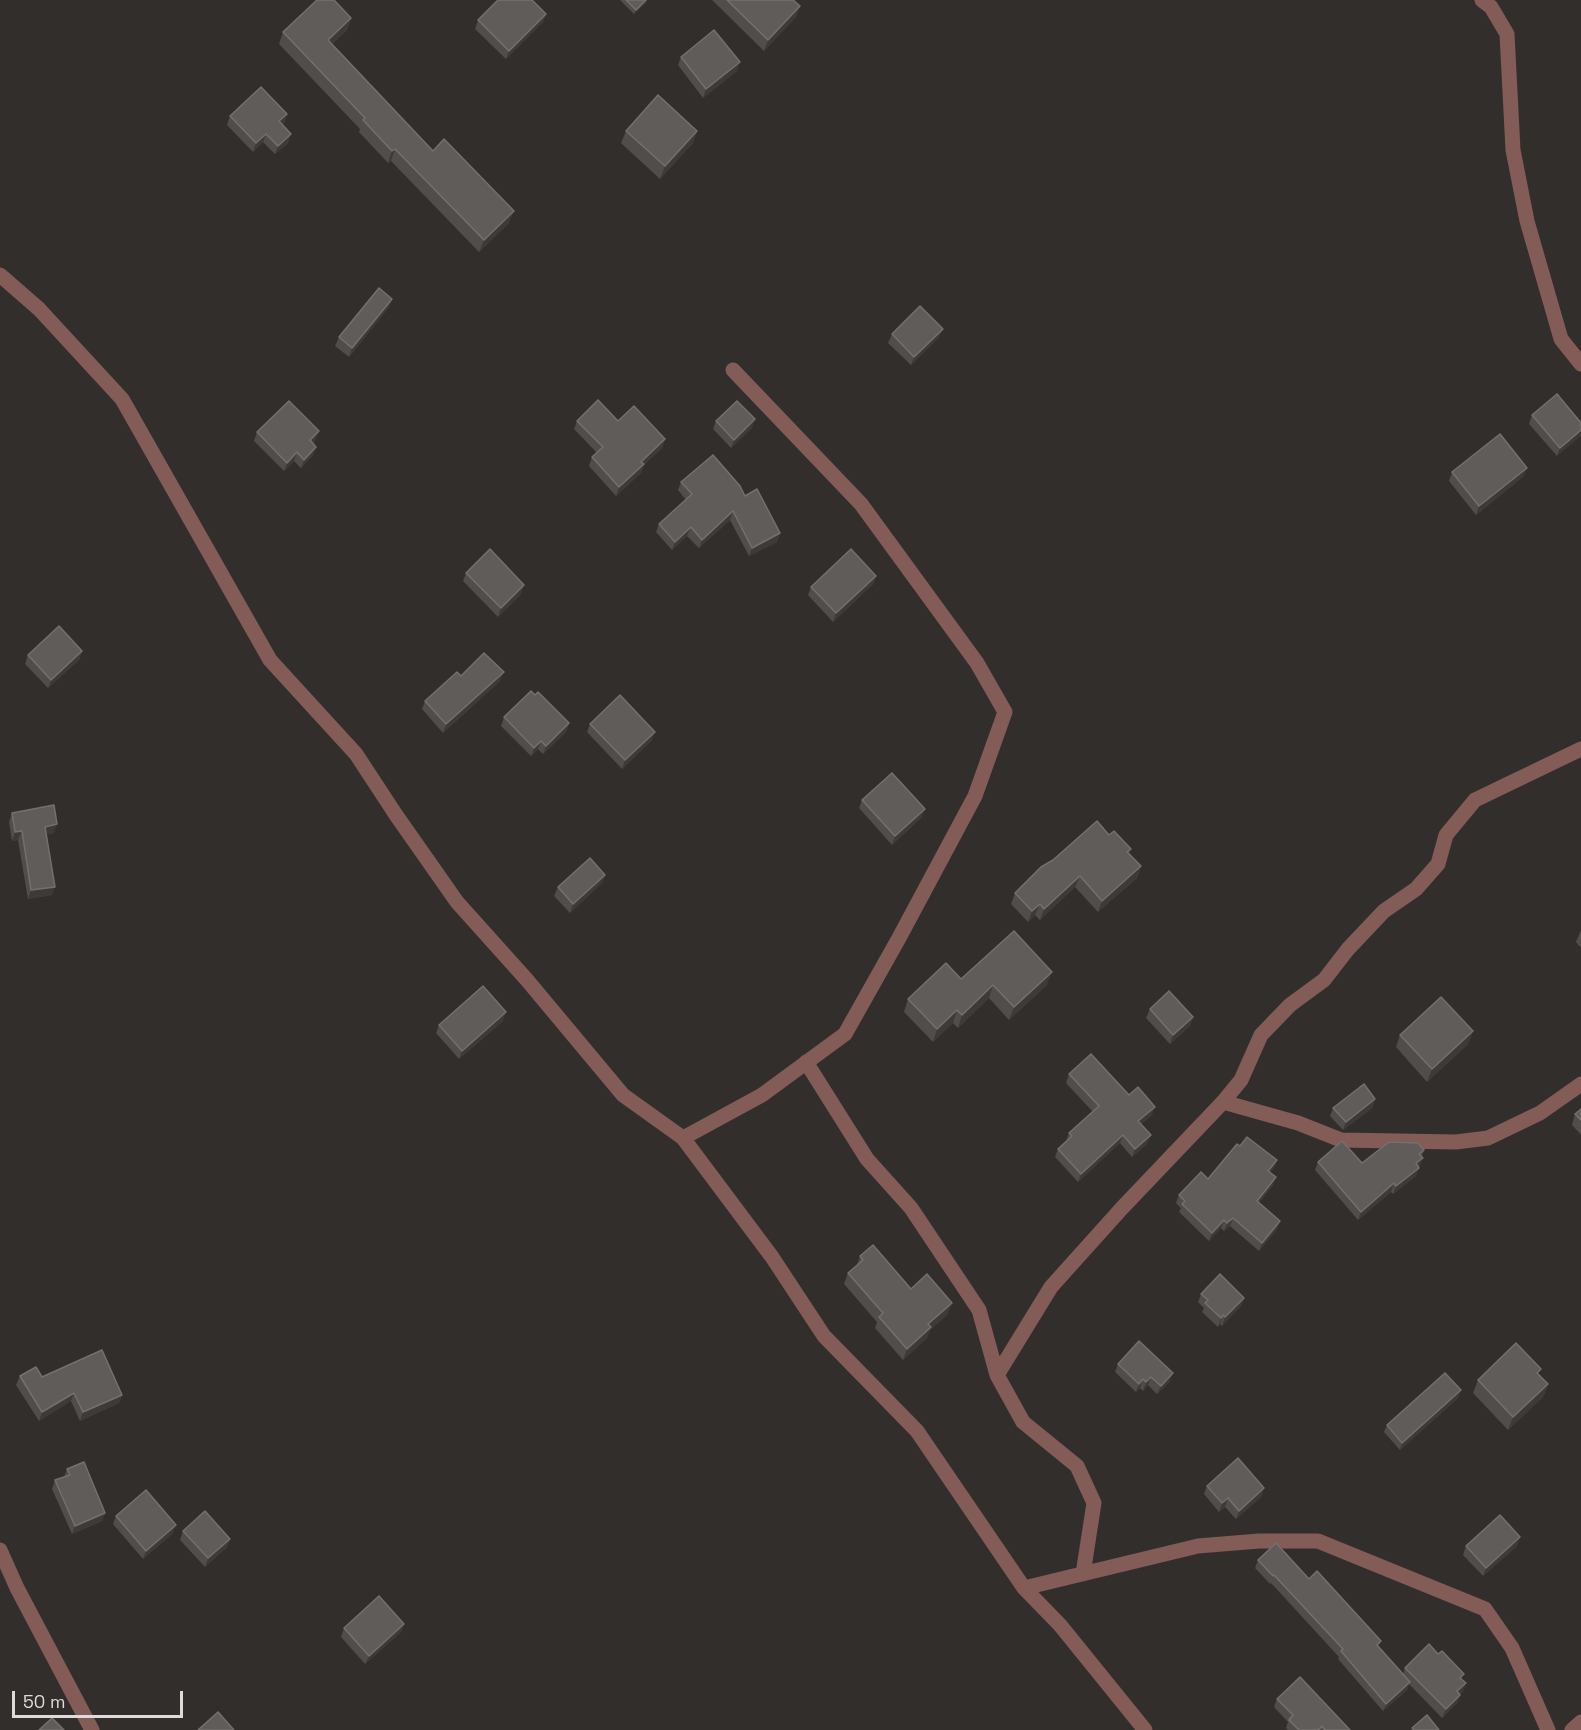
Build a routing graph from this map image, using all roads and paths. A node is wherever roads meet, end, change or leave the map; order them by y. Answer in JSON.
{"nodes":[{"id":1,"x":1482,"y":0,"type":"edge"},
{"id":2,"x":0,"y":275,"type":"edge"},
{"id":3,"x":1581,"y":364,"type":"edge"},
{"id":4,"x":733,"y":370,"type":"dead end"},
{"id":5,"x":1581,"y":749,"type":"edge"},
{"id":6,"x":806,"y":1062,"type":"junction"},
{"id":7,"x":1581,"y":1084,"type":"edge"},
{"id":8,"x":1223,"y":1102,"type":"junction"},
{"id":9,"x":683,"y":1138,"type":"junction"},
{"id":10,"x":998,"y":1375,"type":"junction"},
{"id":11,"x":0,"y":1550,"type":"edge"},
{"id":12,"x":1083,"y":1574,"type":"junction"},
{"id":13,"x":1024,"y":1588,"type":"junction"},
{"id":14,"x":1581,"y":1722,"type":"edge"},
{"id":15,"x":92,"y":1730,"type":"edge"},
{"id":16,"x":1145,"y":1730,"type":"edge"},
{"id":17,"x":1548,"y":1730,"type":"edge"},
{"id":18,"x":1572,"y":1730,"type":"edge"}],
"edges":[{"from":1,"to":3,"type":"street"},
{"from":2,"to":9,"type":"street"},
{"from":4,"to":6,"type":"street"},
{"from":5,"to":8,"type":"street"},
{"from":6,"to":9,"type":"street"},
{"from":6,"to":10,"type":"street"},
{"from":7,"to":8,"type":"street"},
{"from":8,"to":10,"type":"street"},
{"from":9,"to":13,"type":"street"},
{"from":10,"to":12,"type":"street"},
{"from":11,"to":15,"type":"street"},
{"from":12,"to":13,"type":"street"},
{"from":12,"to":17,"type":"street"},
{"from":13,"to":16,"type":"street"},
{"from":14,"to":18,"type":"street"}]}
